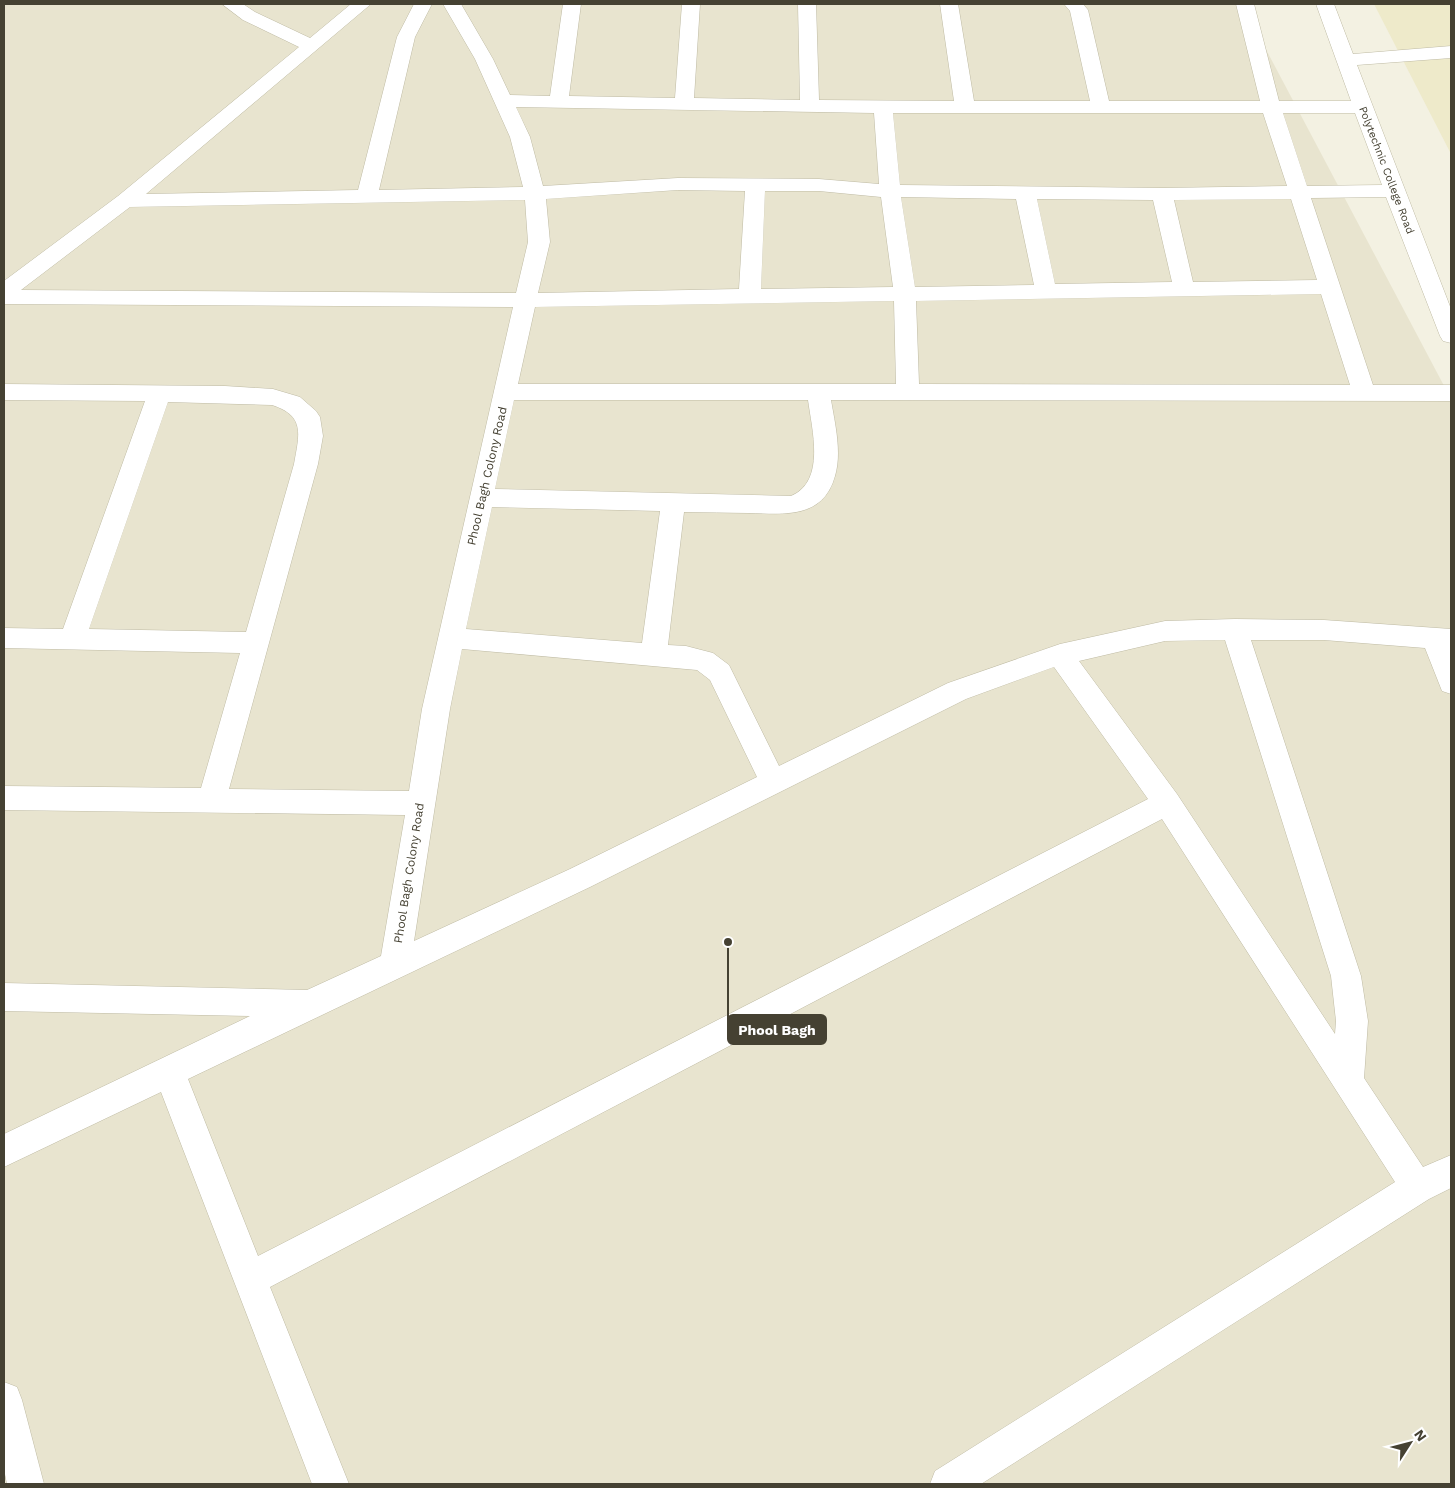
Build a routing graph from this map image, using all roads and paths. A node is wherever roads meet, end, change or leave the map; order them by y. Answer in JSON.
{"nodes":[{"id":1,"x":231,"y":4,"type":"edge"},
{"id":2,"x":362,"y":4,"type":"edge"},
{"id":3,"x":423,"y":4,"type":"edge"},
{"id":4,"x":452,"y":4,"type":"edge"},
{"id":5,"x":572,"y":4,"type":"edge"},
{"id":6,"x":691,"y":4,"type":"edge"},
{"id":7,"x":807,"y":4,"type":"edge"},
{"id":8,"x":949,"y":4,"type":"edge"},
{"id":9,"x":1073,"y":4,"type":"edge"},
{"id":10,"x":1245,"y":4,"type":"edge"},
{"id":11,"x":1325,"y":4,"type":"edge"},
{"id":12,"x":311,"y":46,"type":"junction"},
{"id":13,"x":1451,"y":52,"type":"edge"},
{"id":14,"x":1346,"y":60,"type":"junction"},
{"id":15,"x":504,"y":101,"type":"junction"},
{"id":16,"x":559,"y":102,"type":"junction"},
{"id":17,"x":684,"y":104,"type":"junction"},
{"id":18,"x":810,"y":106,"type":"junction"},
{"id":19,"x":1363,"y":106,"type":"junction"},
{"id":20,"x":883,"y":107,"type":"junction"},
{"id":21,"x":965,"y":107,"type":"junction"},
{"id":22,"x":1101,"y":107,"type":"junction"},
{"id":23,"x":1271,"y":107,"type":"junction"},
{"id":24,"x":755,"y":184,"type":"junction"},
{"id":25,"x":890,"y":191,"type":"junction"},
{"id":26,"x":1297,"y":191,"type":"junction"},
{"id":27,"x":1394,"y":191,"type":"junction"},
{"id":28,"x":1025,"y":192,"type":"junction"},
{"id":29,"x":535,"y":193,"type":"junction"},
{"id":30,"x":1162,"y":194,"type":"junction"},
{"id":31,"x":367,"y":196,"type":"junction"},
{"id":32,"x":125,"y":201,"type":"junction"},
{"id":33,"x":1329,"y":287,"type":"junction"},
{"id":34,"x":1184,"y":290,"type":"junction"},
{"id":35,"x":4,"y":292,"type":"edge"},
{"id":36,"x":1046,"y":292,"type":"junction"},
{"id":37,"x":905,"y":294,"type":"junction"},
{"id":38,"x":750,"y":296,"type":"junction"},
{"id":39,"x":4,"y":297,"type":"edge"},
{"id":40,"x":525,"y":300,"type":"junction"},
{"id":41,"x":1451,"y":336,"type":"edge"},
{"id":42,"x":506,"y":392,"type":"junction"},
{"id":43,"x":908,"y":392,"type":"junction"},
{"id":44,"x":159,"y":393,"type":"junction"},
{"id":45,"x":818,"y":393,"type":"junction"},
{"id":46,"x":1364,"y":393,"type":"junction"},
{"id":47,"x":1451,"y":393,"type":"edge"},
{"id":48,"x":5,"y":394,"type":"edge"},
{"id":49,"x":482,"y":498,"type":"junction"},
{"id":50,"x":673,"y":502,"type":"junction"},
{"id":51,"x":1235,"y":629,"type":"junction"},
{"id":52,"x":4,"y":638,"type":"edge"},
{"id":53,"x":451,"y":638,"type":"junction"},
{"id":54,"x":1443,"y":639,"type":"edge"},
{"id":55,"x":72,"y":640,"type":"junction"},
{"id":56,"x":256,"y":643,"type":"junction"},
{"id":57,"x":654,"y":655,"type":"junction"},
{"id":58,"x":1060,"y":655,"type":"junction"},
{"id":59,"x":1451,"y":683,"type":"edge"},
{"id":60,"x":773,"y":782,"type":"junction"},
{"id":61,"x":4,"y":798,"type":"edge"},
{"id":62,"x":211,"y":800,"type":"junction"},
{"id":63,"x":420,"y":803,"type":"junction"},
{"id":64,"x":1167,"y":803,"type":"junction"},
{"id":65,"x":395,"y":964,"type":"junction"},
{"id":66,"x":4,"y":997,"type":"edge"},
{"id":67,"x":310,"y":1004,"type":"junction"},
{"id":68,"x":169,"y":1072,"type":"junction"},
{"id":69,"x":1348,"y":1081,"type":"junction"},
{"id":70,"x":4,"y":1151,"type":"edge"},
{"id":71,"x":1451,"y":1171,"type":"edge"},
{"id":72,"x":1416,"y":1187,"type":"junction"},
{"id":73,"x":250,"y":1279,"type":"junction"},
{"id":74,"x":4,"y":1400,"type":"edge"},
{"id":75,"x":26,"y":1484,"type":"edge"},
{"id":76,"x":330,"y":1484,"type":"edge"},
{"id":77,"x":948,"y":1484,"type":"edge"}],
"edges":[{"from":1,"to":12,"type":"street"},
{"from":2,"to":12,"type":"street"},
{"from":3,"to":31,"type":"street"},
{"from":4,"to":15,"type":"street","name":"Phool Bagh Colony Road"},
{"from":5,"to":16,"type":"street"},
{"from":6,"to":17,"type":"street"},
{"from":7,"to":18,"type":"street"},
{"from":8,"to":21,"type":"street"},
{"from":9,"to":22,"type":"street"},
{"from":10,"to":23,"type":"street"},
{"from":11,"to":14,"type":"street","name":"Polytechnic College Road"},
{"from":12,"to":32,"type":"street"},
{"from":13,"to":14,"type":"street"},
{"from":14,"to":19,"type":"street","name":"Polytechnic College Road"},
{"from":15,"to":16,"type":"street"},
{"from":15,"to":29,"type":"street","name":"Phool Bagh Colony Road"},
{"from":16,"to":17,"type":"street"},
{"from":17,"to":18,"type":"street"},
{"from":18,"to":20,"type":"street"},
{"from":19,"to":23,"type":"street"},
{"from":19,"to":27,"type":"street","name":"Polytechnic College Road"},
{"from":20,"to":21,"type":"street"},
{"from":20,"to":25,"type":"street"},
{"from":21,"to":22,"type":"street"},
{"from":22,"to":23,"type":"street"},
{"from":23,"to":26,"type":"street"},
{"from":24,"to":25,"type":"street"},
{"from":24,"to":29,"type":"street"},
{"from":24,"to":38,"type":"street"},
{"from":25,"to":28,"type":"street"},
{"from":25,"to":37,"type":"street"},
{"from":26,"to":27,"type":"street"},
{"from":26,"to":30,"type":"street"},
{"from":26,"to":33,"type":"street"},
{"from":27,"to":41,"type":"street","name":"Polytechnic College Road"},
{"from":28,"to":30,"type":"street"},
{"from":28,"to":36,"type":"street"},
{"from":29,"to":31,"type":"street"},
{"from":29,"to":40,"type":"street","name":"Phool Bagh Colony Road"},
{"from":30,"to":34,"type":"street"},
{"from":31,"to":32,"type":"street"},
{"from":32,"to":35,"type":"street"},
{"from":33,"to":34,"type":"street"},
{"from":33,"to":46,"type":"street"},
{"from":34,"to":36,"type":"street"},
{"from":36,"to":37,"type":"street"},
{"from":37,"to":38,"type":"street"},
{"from":37,"to":43,"type":"street"},
{"from":38,"to":40,"type":"street"},
{"from":39,"to":40,"type":"street"},
{"from":40,"to":42,"type":"street","name":"Phool Bagh Colony Road"},
{"from":42,"to":45,"type":"street"},
{"from":42,"to":49,"type":"street","name":"Phool Bagh Colony Road"},
{"from":43,"to":45,"type":"street"},
{"from":43,"to":46,"type":"street"},
{"from":44,"to":48,"type":"street"},
{"from":44,"to":55,"type":"street"},
{"from":44,"to":56,"type":"street"},
{"from":45,"to":50,"type":"street"},
{"from":46,"to":47,"type":"street"},
{"from":49,"to":50,"type":"street"},
{"from":49,"to":53,"type":"street","name":"Phool Bagh Colony Road"},
{"from":50,"to":57,"type":"street"},
{"from":51,"to":54,"type":"street"},
{"from":51,"to":58,"type":"street"},
{"from":51,"to":69,"type":"street"},
{"from":52,"to":55,"type":"street"},
{"from":53,"to":57,"type":"street"},
{"from":53,"to":63,"type":"street","name":"Phool Bagh Colony Road"},
{"from":54,"to":59,"type":"street"},
{"from":55,"to":56,"type":"street"},
{"from":56,"to":62,"type":"street"},
{"from":57,"to":60,"type":"street"},
{"from":58,"to":60,"type":"street"},
{"from":58,"to":64,"type":"street"},
{"from":60,"to":65,"type":"street"},
{"from":61,"to":62,"type":"street"},
{"from":62,"to":63,"type":"street"},
{"from":63,"to":65,"type":"street","name":"Phool Bagh Colony Road"},
{"from":64,"to":69,"type":"street"},
{"from":64,"to":73,"type":"street"},
{"from":65,"to":67,"type":"street"},
{"from":66,"to":67,"type":"street"},
{"from":67,"to":68,"type":"street"},
{"from":68,"to":70,"type":"street"},
{"from":68,"to":73,"type":"street"},
{"from":69,"to":72,"type":"street"},
{"from":71,"to":72,"type":"street"},
{"from":72,"to":77,"type":"street"},
{"from":73,"to":76,"type":"street"},
{"from":74,"to":75,"type":"street"}]}
